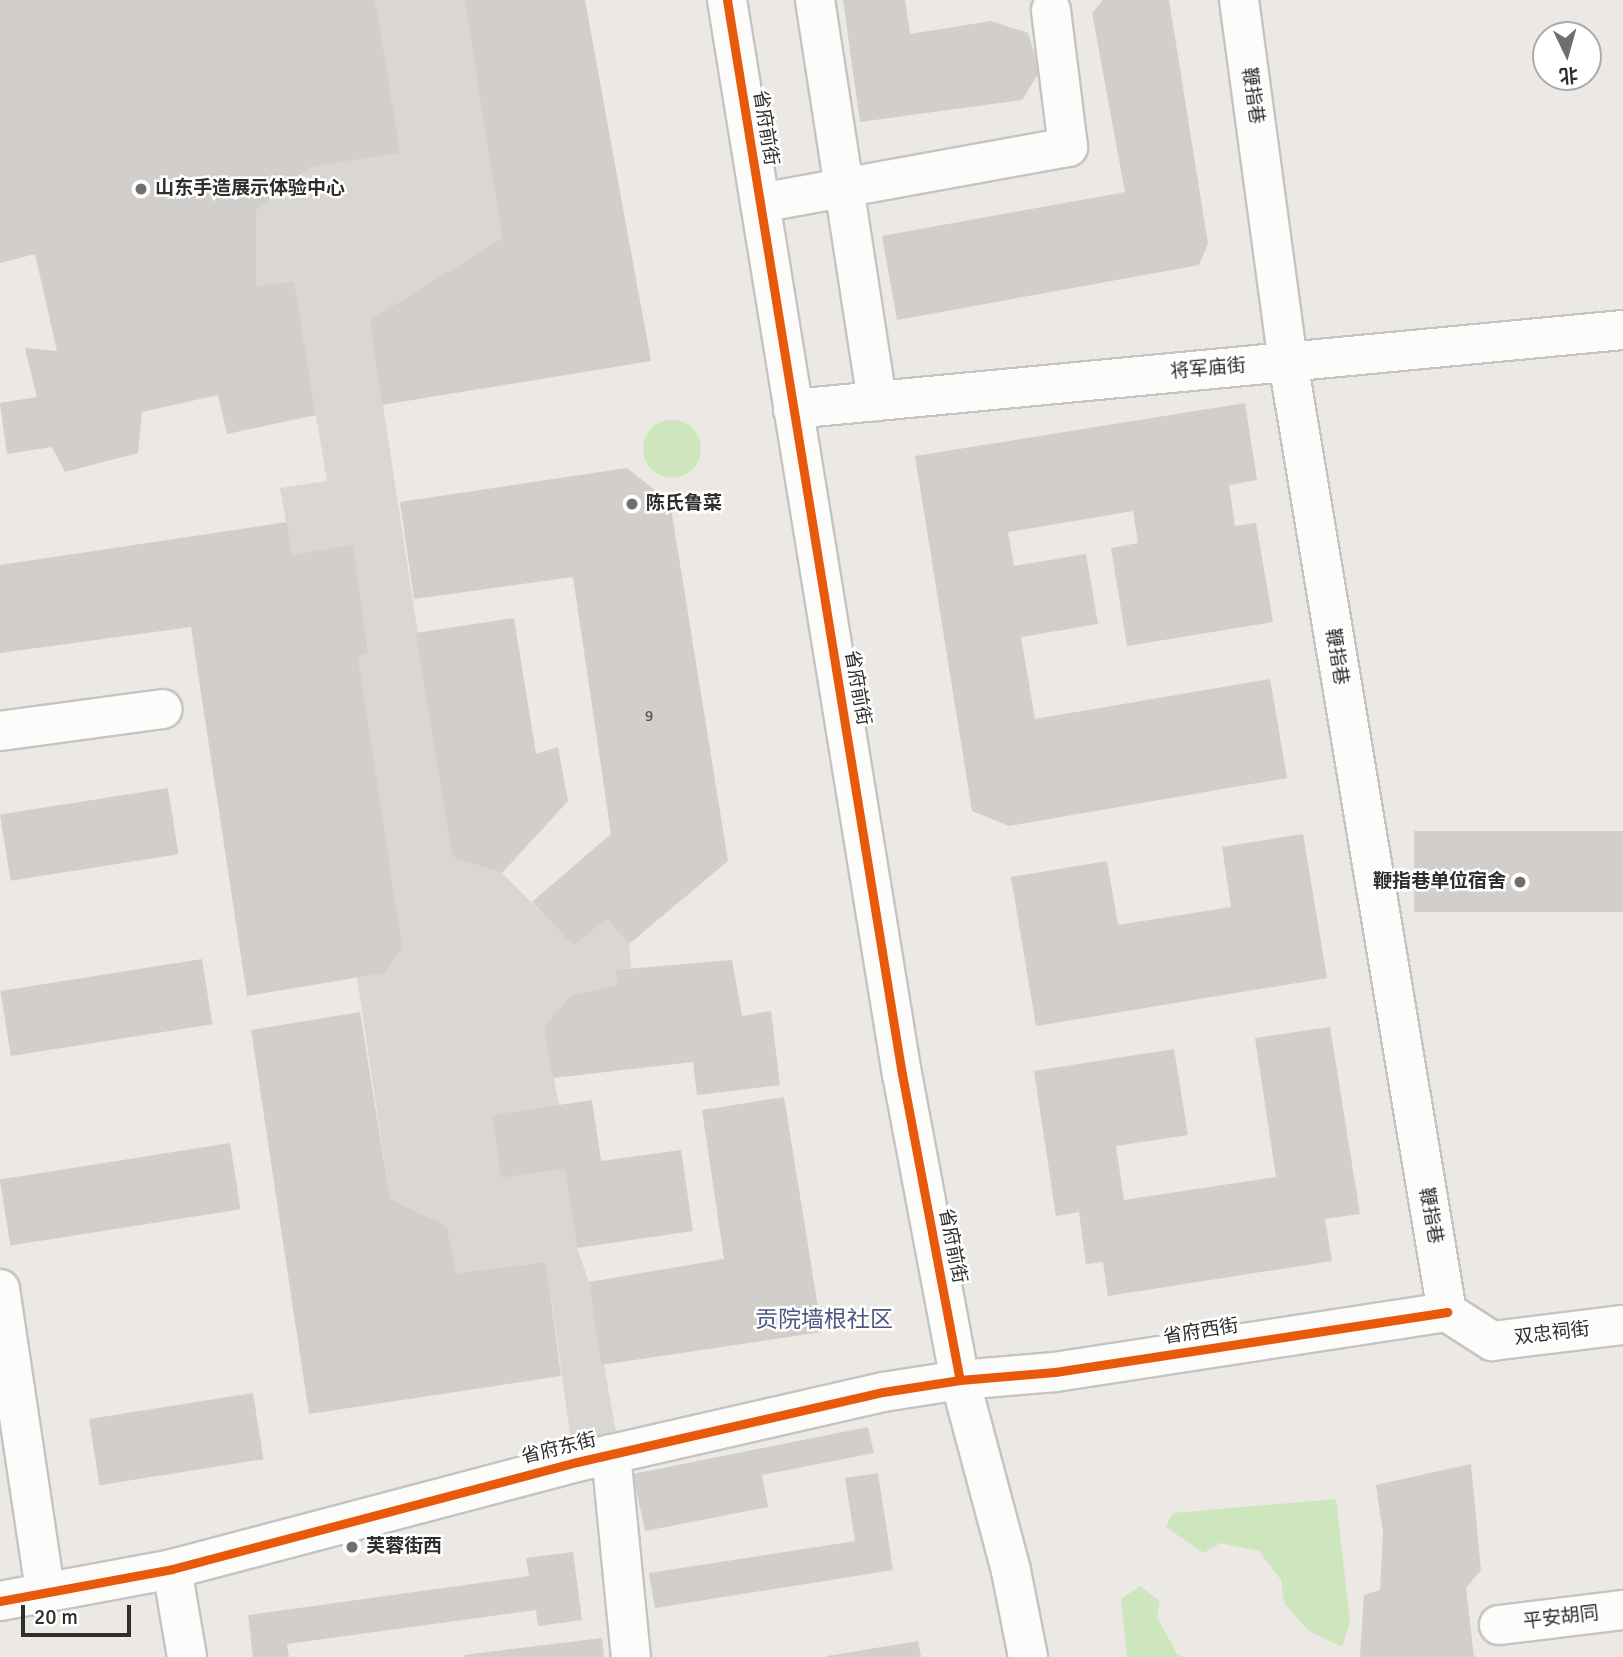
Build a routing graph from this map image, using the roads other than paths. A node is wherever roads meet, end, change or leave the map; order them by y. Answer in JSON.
{"nodes":[{"id":1,"x":727,"y":0,"type":"edge"},
{"id":2,"x":815,"y":0,"type":"edge"},
{"id":3,"x":1239,"y":0,"type":"edge"},
{"id":4,"x":1051,"y":10,"type":"dead end"},
{"id":5,"x":844,"y":187,"type":"junction"},
{"id":6,"x":760,"y":203,"type":"junction"},
{"id":7,"x":1623,"y":330,"type":"edge"},
{"id":8,"x":1288,"y":362,"type":"junction"},
{"id":9,"x":877,"y":401,"type":"junction"},
{"id":10,"x":793,"y":410,"type":"junction"},
{"id":11,"x":163,"y":709,"type":"dead end"},
{"id":12,"x":0,"y":731,"type":"edge"},
{"id":13,"x":0,"y":1289,"type":"edge"},
{"id":14,"x":1447,"y":1312,"type":"junction"},
{"id":15,"x":1623,"y":1325,"type":"edge"},
{"id":16,"x":960,"y":1380,"type":"junction"},
{"id":17,"x":611,"y":1454,"type":"junction"},
{"id":18,"x":172,"y":1569,"type":"junction"},
{"id":19,"x":45,"y":1590,"type":"junction"},
{"id":20,"x":0,"y":1601,"type":"edge"},
{"id":21,"x":1623,"y":1610,"type":"edge"},
{"id":22,"x":1499,"y":1625,"type":"dead end"},
{"id":23,"x":187,"y":1657,"type":"edge"},
{"id":24,"x":631,"y":1657,"type":"edge"},
{"id":25,"x":1028,"y":1657,"type":"edge"}],
"edges":[{"from":1,"to":6,"type":"street","name":"省府前街"},
{"from":2,"to":5,"type":"street"},
{"from":3,"to":8,"type":"street","name":"鞭指巷"},
{"from":4,"to":5,"type":"street"},
{"from":5,"to":6,"type":"street"},
{"from":5,"to":9,"type":"street"},
{"from":6,"to":10,"type":"street","name":"省府前街"},
{"from":7,"to":8,"type":"street","name":"将军庙街"},
{"from":8,"to":9,"type":"street","name":"将军庙街"},
{"from":8,"to":14,"type":"street","name":"鞭指巷"},
{"from":9,"to":10,"type":"street","name":"将军庙街"},
{"from":10,"to":16,"type":"street","name":"省府前街"},
{"from":11,"to":12,"type":"street"},
{"from":13,"to":19,"type":"street"},
{"from":14,"to":15,"type":"street","name":"双忠祠街"},
{"from":14,"to":16,"type":"street","name":"省府西街"},
{"from":16,"to":17,"type":"street","name":"省府东街"},
{"from":16,"to":25,"type":"street","name":"省府前街"},
{"from":17,"to":18,"type":"street","name":"省府东街"},
{"from":17,"to":24,"type":"street"},
{"from":18,"to":19,"type":"street","name":"省府东街"},
{"from":18,"to":23,"type":"street"},
{"from":19,"to":20,"type":"street","name":"省府东街"},
{"from":21,"to":22,"type":"street","name":"平安胡同"}]}
